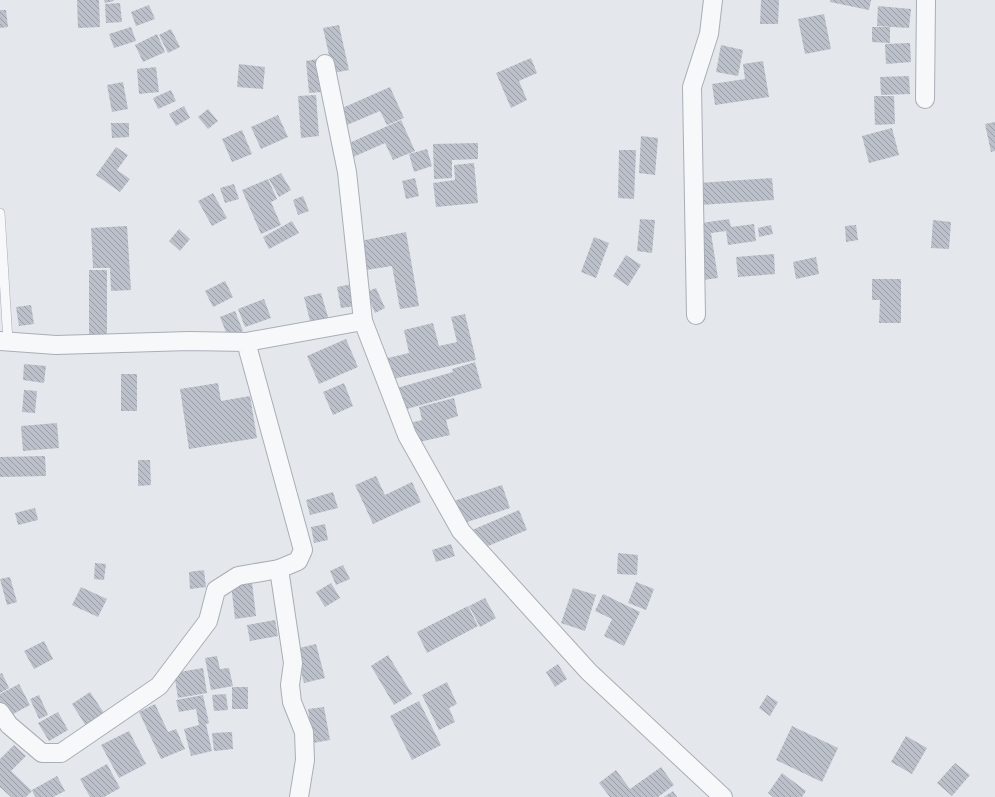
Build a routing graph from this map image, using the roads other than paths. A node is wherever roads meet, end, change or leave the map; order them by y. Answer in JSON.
{"nodes":[{"id":1,"x":713,"y":0,"type":"edge"},
{"id":2,"x":926,"y":0,"type":"edge"},
{"id":3,"x":325,"y":64,"type":"dead end"},
{"id":4,"x":925,"y":99,"type":"dead end"},
{"id":5,"x":0,"y":213,"type":"edge"},
{"id":6,"x":696,"y":315,"type":"dead end"},
{"id":7,"x":363,"y":321,"type":"junction"},
{"id":8,"x":4,"y":341,"type":"edge"},
{"id":9,"x":246,"y":342,"type":"junction"},
{"id":10,"x":279,"y":569,"type":"junction"},
{"id":11,"x":0,"y":712,"type":"edge"},
{"id":12,"x":299,"y":797,"type":"edge"},
{"id":13,"x":723,"y":797,"type":"edge"}],
"edges":[{"from":1,"to":6,"type":"street"},
{"from":2,"to":4,"type":"street"},
{"from":3,"to":7,"type":"street"},
{"from":5,"to":8,"type":"lane"},
{"from":7,"to":9,"type":"street"},
{"from":7,"to":13,"type":"street"},
{"from":8,"to":9,"type":"street"},
{"from":9,"to":10,"type":"street"},
{"from":10,"to":11,"type":"street"},
{"from":10,"to":12,"type":"street"}]}
